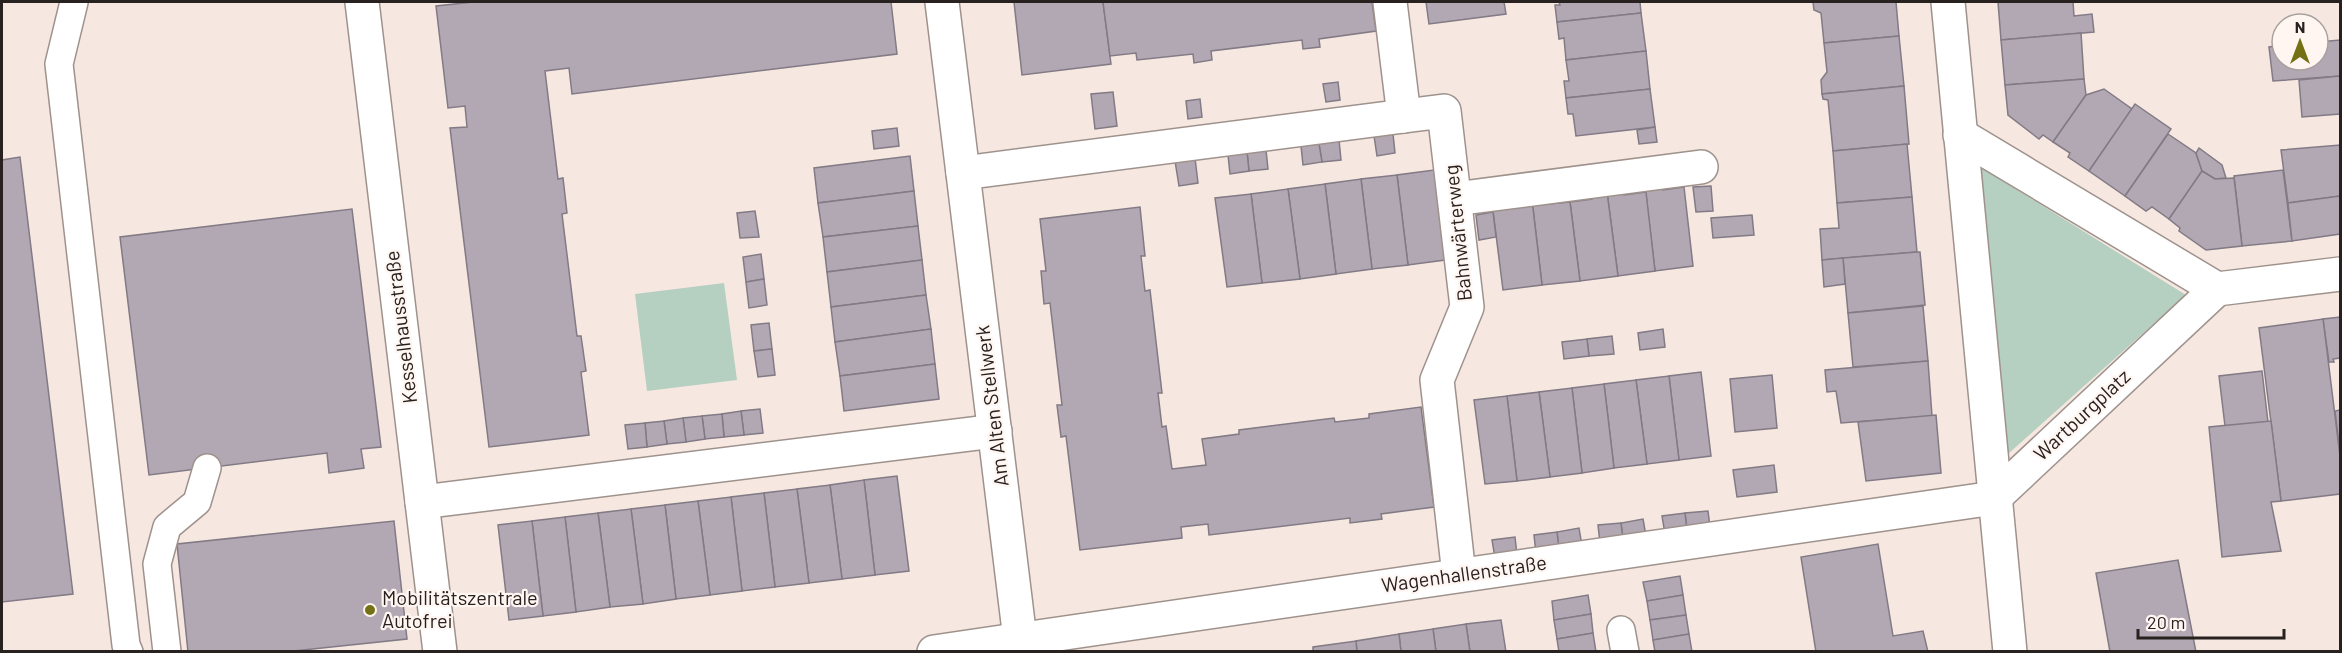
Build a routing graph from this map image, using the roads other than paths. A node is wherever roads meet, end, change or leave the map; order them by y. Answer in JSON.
{"nodes":[{"id":1,"x":74,"y":2,"type":"edge"},
{"id":2,"x":362,"y":2,"type":"edge"},
{"id":3,"x":942,"y":2,"type":"edge"},
{"id":4,"x":1390,"y":2,"type":"edge"},
{"id":5,"x":1947,"y":2,"type":"edge"},
{"id":6,"x":1404,"y":116,"type":"junction"},
{"id":7,"x":1960,"y":135,"type":"junction"},
{"id":8,"x":1701,"y":167,"type":"dead end"},
{"id":9,"x":963,"y":173,"type":"junction"},
{"id":10,"x":1455,"y":199,"type":"junction"},
{"id":11,"x":2340,"y":274,"type":"edge"},
{"id":12,"x":2217,"y":289,"type":"junction"},
{"id":13,"x":995,"y":431,"type":"junction"},
{"id":14,"x":207,"y":468,"type":"dead end"},
{"id":15,"x":1994,"y":498,"type":"junction"},
{"id":16,"x":422,"y":502,"type":"junction"},
{"id":17,"x":1459,"y":575,"type":"junction"},
{"id":18,"x":1020,"y":639,"type":"junction"},
{"id":19,"x":129,"y":651,"type":"edge"},
{"id":20,"x":167,"y":651,"type":"edge"},
{"id":21,"x":440,"y":651,"type":"edge"},
{"id":22,"x":934,"y":651,"type":"edge"},
{"id":23,"x":2010,"y":651,"type":"edge"}],
"edges":[{"from":1,"to":19,"type":"lane"},
{"from":2,"to":16,"type":"street","name":"Kesselhausstraße"},
{"from":3,"to":9,"type":"street","name":"Am Alten Stellwerk"},
{"from":4,"to":6,"type":"street"},
{"from":5,"to":7,"type":"street"},
{"from":6,"to":9,"type":"street"},
{"from":6,"to":10,"type":"street","name":"Bahnwärterweg"},
{"from":7,"to":12,"type":"street"},
{"from":7,"to":15,"type":"street"},
{"from":8,"to":10,"type":"street"},
{"from":9,"to":13,"type":"street","name":"Am Alten Stellwerk"},
{"from":10,"to":17,"type":"street","name":"Bahnwärterweg"},
{"from":11,"to":12,"type":"street"},
{"from":12,"to":15,"type":"street","name":"Wartburgplatz"},
{"from":13,"to":16,"type":"street"},
{"from":13,"to":18,"type":"street","name":"Am Alten Stellwerk"},
{"from":14,"to":20,"type":"lane"},
{"from":15,"to":17,"type":"street","name":"Wagenhallenstraße"},
{"from":15,"to":23,"type":"street"},
{"from":16,"to":21,"type":"street","name":"Kesselhausstraße"},
{"from":17,"to":18,"type":"street","name":"Wagenhallenstraße"},
{"from":18,"to":22,"type":"street","name":"Wagenhallenstraße"}]}
